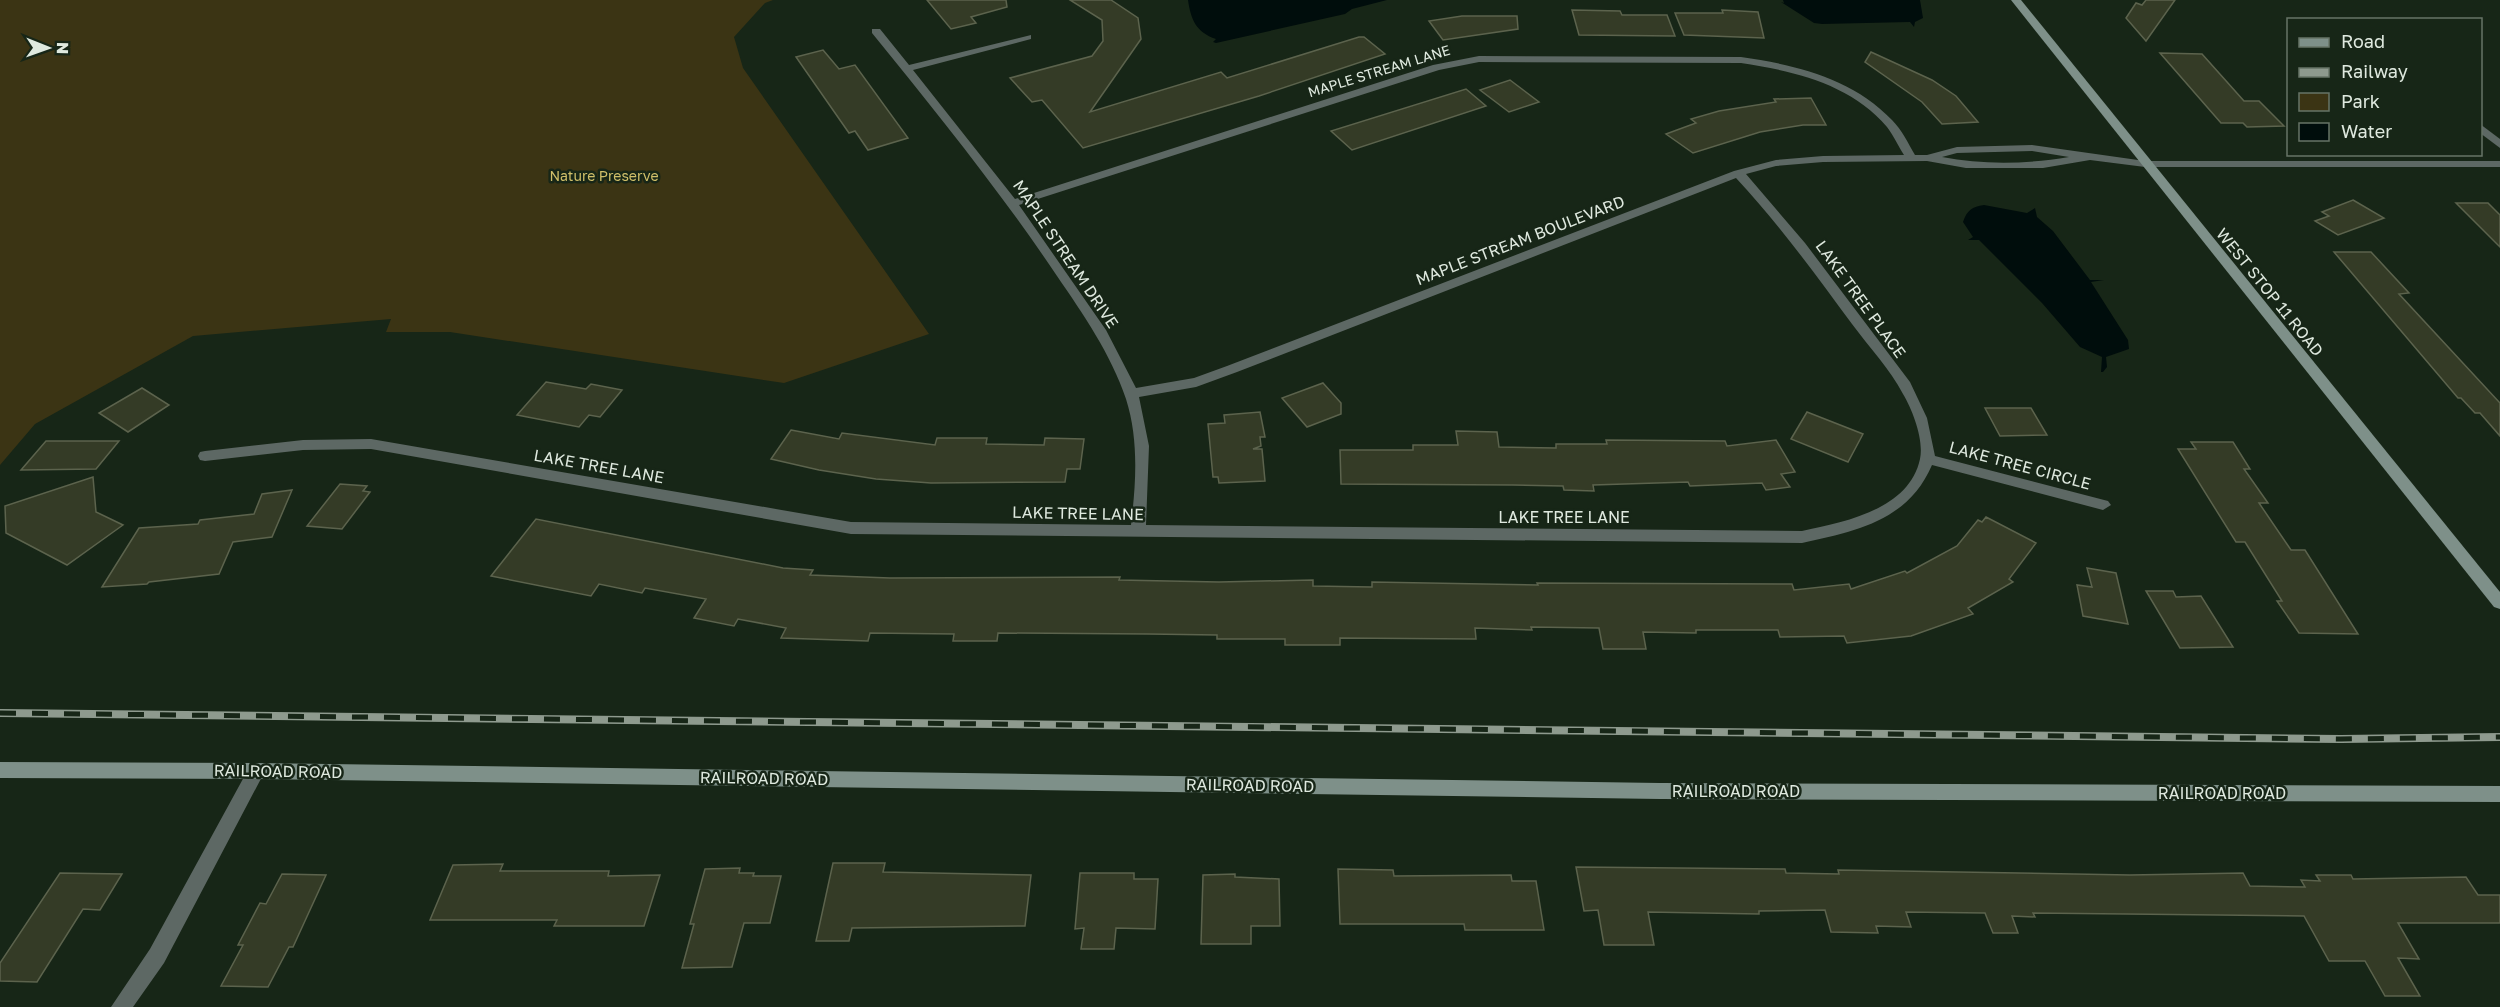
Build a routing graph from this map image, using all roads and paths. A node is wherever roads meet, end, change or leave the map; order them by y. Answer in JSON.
{"nodes":[{"id":1,"x":2016,"y":0,"type":"edge"},
{"id":2,"x":876,"y":31,"type":"dead end"},
{"id":3,"x":1027,"y":37,"type":"dead end"},
{"id":4,"x":906,"y":69,"type":"junction"},
{"id":5,"x":2482,"y":128,"type":"edge"},
{"id":6,"x":2500,"y":145,"type":"edge"},
{"id":7,"x":1911,"y":158,"type":"junction"},
{"id":8,"x":2145,"y":164,"type":"junction"},
{"id":9,"x":2500,"y":164,"type":"edge"},
{"id":10,"x":1738,"y":173,"type":"junction"},
{"id":11,"x":1013,"y":203,"type":"junction"},
{"id":12,"x":1131,"y":394,"type":"junction"},
{"id":13,"x":205,"y":456,"type":"dead end"},
{"id":14,"x":1928,"y":459,"type":"junction"},
{"id":15,"x":2103,"y":505,"type":"dead end"},
{"id":16,"x":1138,"y":531,"type":"junction"},
{"id":17,"x":2500,"y":603,"type":"edge"},
{"id":18,"x":0,"y":770,"type":"edge"},
{"id":19,"x":256,"y":771,"type":"junction"},
{"id":20,"x":2500,"y":794,"type":"edge"},
{"id":21,"x":121,"y":1007,"type":"edge"}],
"edges":[{"from":1,"to":8,"type":"street","name":"WEST STOP 11 ROAD"},
{"from":2,"to":4,"type":"street","name":"MAPLE STREAM DRIVE"},
{"from":3,"to":4,"type":"street"},
{"from":4,"to":11,"type":"street","name":"MAPLE STREAM DRIVE"},
{"from":5,"to":6,"type":"street"},
{"from":7,"to":8,"type":"street","name":"MAPLE STREAM BOULEVARD"},
{"from":7,"to":10,"type":"street","name":"MAPLE STREAM BOULEVARD"},
{"from":7,"to":11,"type":"street","name":"MAPLE STREAM LANE"},
{"from":8,"to":9,"type":"street","name":"MAPLE STREAM BOULEVARD"},
{"from":8,"to":17,"type":"street","name":"WEST STOP 11 ROAD"},
{"from":10,"to":12,"type":"street","name":"MAPLE STREAM BOULEVARD"},
{"from":10,"to":14,"type":"street","name":"LAKE TREE PLACE"},
{"from":11,"to":12,"type":"street","name":"MAPLE STREAM DRIVE"},
{"from":12,"to":16,"type":"street","name":"MAPLE STREAM DRIVE"},
{"from":13,"to":16,"type":"street","name":"LAKE TREE LANE"},
{"from":14,"to":15,"type":"street","name":"LAKE TREE CIRCLE"},
{"from":14,"to":16,"type":"street","name":"LAKE TREE LANE"},
{"from":18,"to":19,"type":"street","name":"RAILROAD ROAD"},
{"from":19,"to":20,"type":"street","name":"RAILROAD ROAD"},
{"from":19,"to":21,"type":"street"}]}
